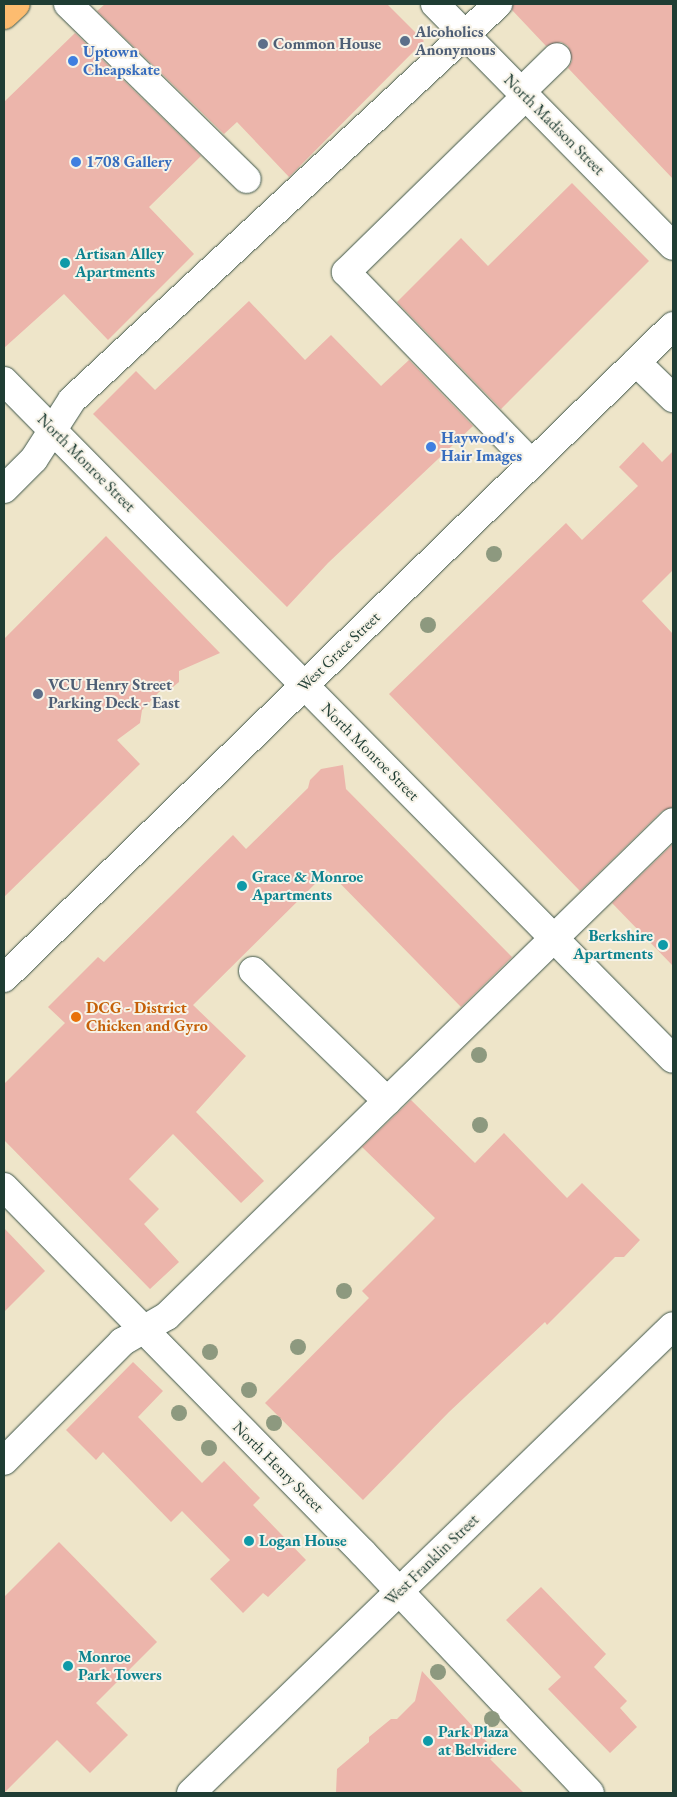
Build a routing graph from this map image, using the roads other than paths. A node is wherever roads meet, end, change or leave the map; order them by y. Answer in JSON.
{"nodes":[{"id":1,"x":16,"y":4,"type":"edge"},
{"id":2,"x":68,"y":4,"type":"edge"},
{"id":3,"x":435,"y":4,"type":"edge"},
{"id":4,"x":498,"y":4,"type":"edge"},
{"id":5,"x":4,"y":15,"type":"edge"},
{"id":6,"x":466,"y":35,"type":"junction"},
{"id":7,"x":557,"y":57,"type":"dead end"},
{"id":8,"x":524,"y":94,"type":"junction"},
{"id":9,"x":247,"y":179,"type":"dead end"},
{"id":10,"x":673,"y":246,"type":"edge"},
{"id":11,"x":673,"y":326,"type":"edge"},
{"id":12,"x":636,"y":362,"type":"junction"},
{"id":13,"x":4,"y":381,"type":"edge"},
{"id":14,"x":673,"y":398,"type":"edge"},
{"id":15,"x":53,"y":430,"type":"junction"},
{"id":16,"x":532,"y":464,"type":"junction"},
{"id":17,"x":4,"y":489,"type":"edge"},
{"id":18,"x":305,"y":685,"type":"junction"},
{"id":19,"x":673,"y":822,"type":"edge"},
{"id":20,"x":555,"y":939,"type":"junction"},
{"id":21,"x":253,"y":971,"type":"dead end"},
{"id":22,"x":4,"y":978,"type":"edge"},
{"id":23,"x":673,"y":1058,"type":"edge"},
{"id":24,"x":387,"y":1101,"type":"junction"},
{"id":25,"x":4,"y":1188,"type":"edge"},
{"id":26,"x":673,"y":1326,"type":"edge"},
{"id":27,"x":143,"y":1331,"type":"junction"},
{"id":28,"x":4,"y":1461,"type":"edge"},
{"id":29,"x":399,"y":1592,"type":"junction"},
{"id":30,"x":191,"y":1793,"type":"edge"},
{"id":31,"x":590,"y":1793,"type":"edge"}],
"edges":[{"from":1,"to":5,"type":"main road"},
{"from":2,"to":9,"type":"street"},
{"from":3,"to":6,"type":"street","name":"North Madison Street"},
{"from":4,"to":6,"type":"street"},
{"from":6,"to":8,"type":"street","name":"North Madison Street"},
{"from":6,"to":15,"type":"street"},
{"from":7,"to":8,"type":"street"},
{"from":8,"to":10,"type":"street","name":"North Madison Street"},
{"from":8,"to":16,"type":"street"},
{"from":11,"to":12,"type":"street","name":"West Grace Street"},
{"from":12,"to":14,"type":"street"},
{"from":12,"to":16,"type":"street","name":"West Grace Street"},
{"from":13,"to":15,"type":"street","name":"North Monroe Street"},
{"from":15,"to":17,"type":"street"},
{"from":15,"to":18,"type":"street","name":"North Monroe Street"},
{"from":16,"to":18,"type":"street","name":"West Grace Street"},
{"from":18,"to":20,"type":"street","name":"North Monroe Street"},
{"from":18,"to":22,"type":"street","name":"West Grace Street"},
{"from":19,"to":20,"type":"street"},
{"from":20,"to":23,"type":"street","name":"North Monroe Street"},
{"from":20,"to":24,"type":"street"},
{"from":21,"to":24,"type":"street"},
{"from":24,"to":27,"type":"street"},
{"from":25,"to":27,"type":"street","name":"North Henry Street"},
{"from":26,"to":29,"type":"street","name":"West Franklin Street"},
{"from":27,"to":28,"type":"street"},
{"from":27,"to":29,"type":"street","name":"North Henry Street"},
{"from":29,"to":30,"type":"street","name":"West Franklin Street"},
{"from":29,"to":31,"type":"street","name":"North Henry Street"}]}
